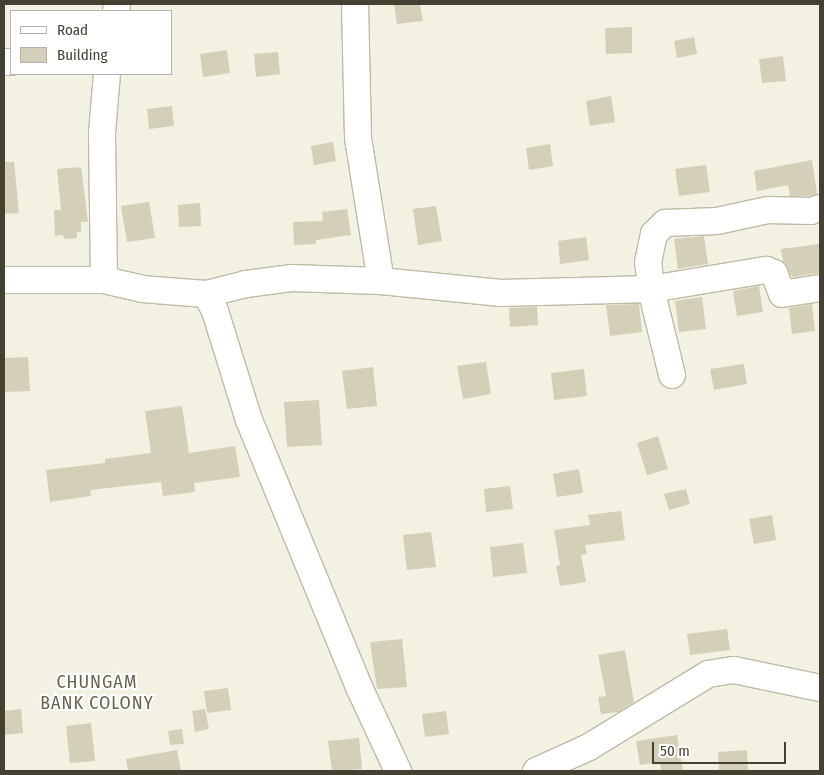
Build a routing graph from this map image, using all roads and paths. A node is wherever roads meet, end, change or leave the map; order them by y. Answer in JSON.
{"nodes":[{"id":1,"x":355,"y":4,"type":"edge"},
{"id":2,"x":107,"y":75,"type":"edge"},
{"id":3,"x":820,"y":208,"type":"edge"},
{"id":4,"x":4,"y":280,"type":"edge"},
{"id":5,"x":104,"y":280,"type":"junction"},
{"id":6,"x":381,"y":281,"type":"junction"},
{"id":7,"x":820,"y":288,"type":"edge"},
{"id":8,"x":651,"y":289,"type":"junction"},
{"id":9,"x":206,"y":294,"type":"junction"},
{"id":10,"x":672,"y":375,"type":"dead end"},
{"id":11,"x":820,"y":688,"type":"edge"},
{"id":12,"x":398,"y":771,"type":"edge"},
{"id":13,"x":536,"y":771,"type":"edge"}],
"edges":[{"from":1,"to":6,"type":"street"},
{"from":2,"to":5,"type":"street"},
{"from":3,"to":8,"type":"street"},
{"from":4,"to":5,"type":"street"},
{"from":5,"to":9,"type":"street"},
{"from":6,"to":8,"type":"street"},
{"from":6,"to":9,"type":"street"},
{"from":7,"to":8,"type":"street"},
{"from":8,"to":10,"type":"street"},
{"from":9,"to":12,"type":"street"},
{"from":11,"to":13,"type":"street"}]}
